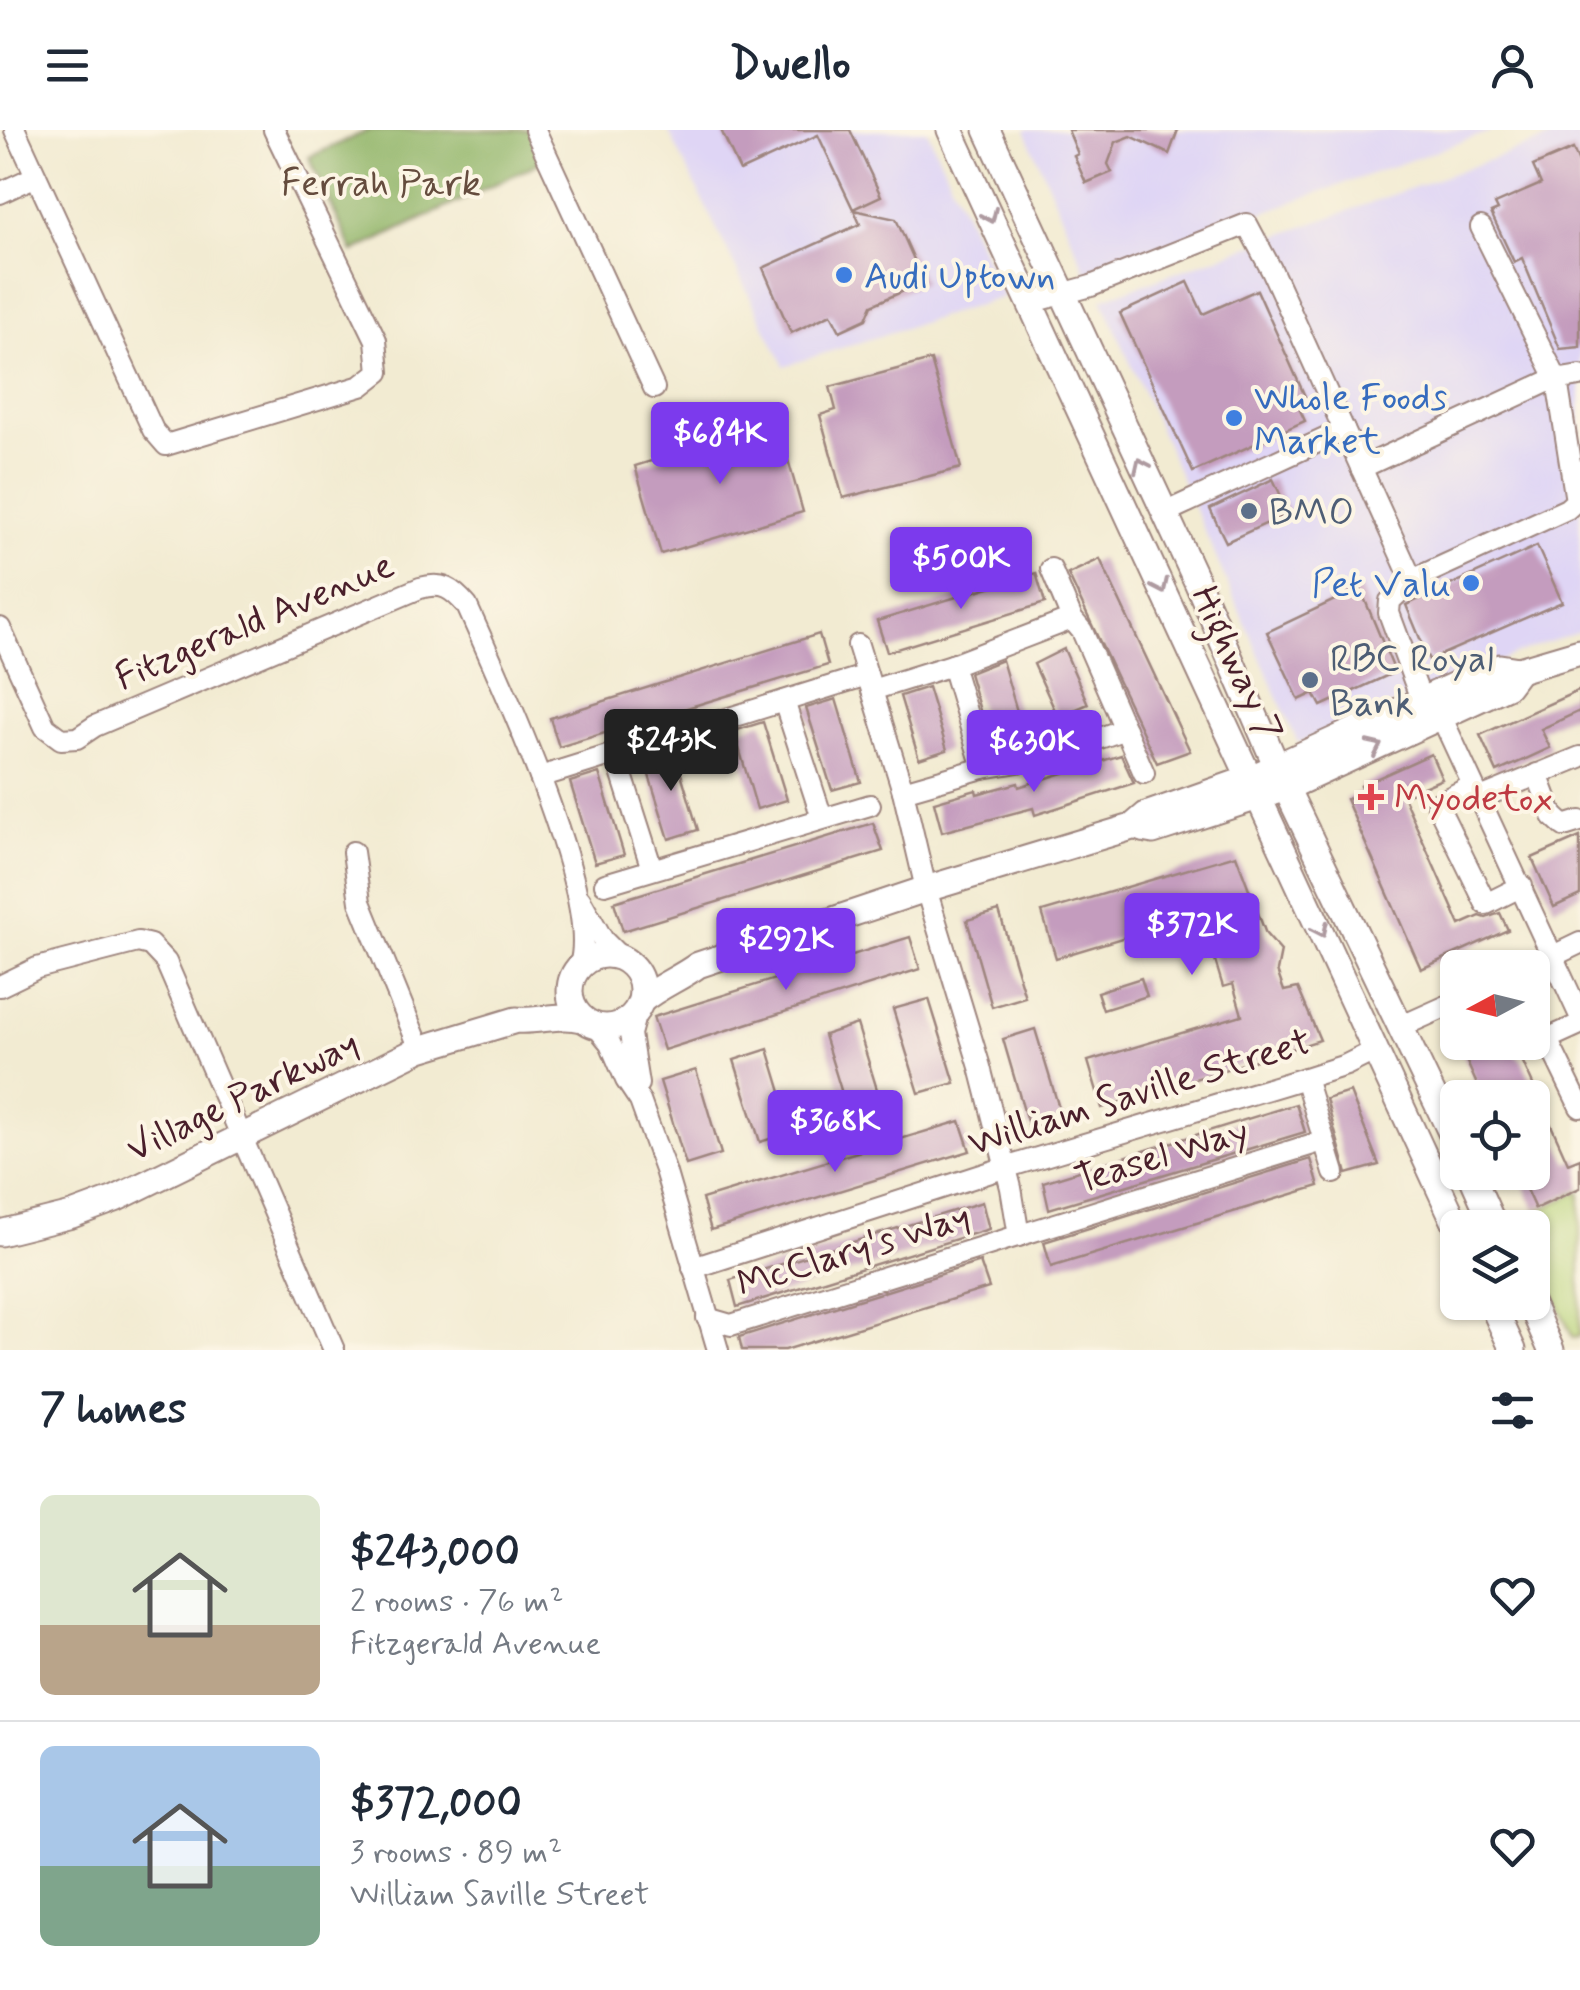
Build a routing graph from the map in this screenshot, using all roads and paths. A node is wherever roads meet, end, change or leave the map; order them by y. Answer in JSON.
{"nodes":[{"id":1,"x":15,"y":130,"type":"edge"},
{"id":2,"x":274,"y":130,"type":"edge"},
{"id":3,"x":535,"y":130,"type":"edge"},
{"id":4,"x":950,"y":130,"type":"edge"},
{"id":5,"x":987,"y":130,"type":"edge"},
{"id":6,"x":36,"y":176,"type":"junction"},
{"id":7,"x":0,"y":193,"type":"edge"},
{"id":8,"x":1481,"y":227,"type":"dead end"},
{"id":9,"x":1061,"y":295,"type":"junction"},
{"id":10,"x":1028,"y":303,"type":"junction"},
{"id":11,"x":1580,"y":376,"type":"edge"},
{"id":12,"x":1557,"y":380,"type":"junction"},
{"id":13,"x":654,"y":388,"type":"dead end"},
{"id":14,"x":1344,"y":430,"type":"junction"},
{"id":15,"x":1361,"y":468,"type":"junction"},
{"id":16,"x":1164,"y":513,"type":"junction"},
{"id":17,"x":1051,"y":568,"type":"dead end"},
{"id":18,"x":1412,"y":580,"type":"junction"},
{"id":19,"x":1072,"y":618,"type":"junction"},
{"id":20,"x":0,"y":628,"type":"edge"},
{"id":21,"x":858,"y":645,"type":"dead end"},
{"id":22,"x":1580,"y":652,"type":"edge"},
{"id":23,"x":952,"y":665,"type":"junction"},
{"id":24,"x":870,"y":682,"type":"junction"},
{"id":25,"x":784,"y":701,"type":"junction"},
{"id":26,"x":1431,"y":709,"type":"junction"},
{"id":27,"x":1125,"y":729,"type":"junction"},
{"id":28,"x":616,"y":753,"type":"junction"},
{"id":29,"x":1580,"y":756,"type":"edge"},
{"id":30,"x":983,"y":768,"type":"junction"},
{"id":31,"x":1144,"y":774,"type":"dead end"},
{"id":32,"x":1537,"y":774,"type":"junction"},
{"id":33,"x":540,"y":776,"type":"junction"},
{"id":34,"x":1281,"y":776,"type":"junction"},
{"id":35,"x":1256,"y":788,"type":"junction"},
{"id":36,"x":904,"y":792,"type":"junction"},
{"id":37,"x":1475,"y":792,"type":"junction"},
{"id":38,"x":870,"y":804,"type":"dead end"},
{"id":39,"x":822,"y":818,"type":"junction"},
{"id":40,"x":1580,"y":821,"type":"edge"},
{"id":41,"x":353,"y":852,"type":"dead end"},
{"id":42,"x":652,"y":869,"type":"junction"},
{"id":43,"x":605,"y":884,"type":"dead end"},
{"id":44,"x":1522,"y":886,"type":"junction"},
{"id":45,"x":926,"y":889,"type":"junction"},
{"id":46,"x":579,"y":898,"type":"junction"},
{"id":47,"x":1580,"y":943,"type":"edge"},
{"id":48,"x":1553,"y":956,"type":"junction"},
{"id":49,"x":1550,"y":957,"type":"edge"},
{"id":50,"x":626,"y":961,"type":"junction"},
{"id":51,"x":698,"y":965,"type":"junction"},
{"id":52,"x":575,"y":973,"type":"junction"},
{"id":53,"x":0,"y":986,"type":"edge"},
{"id":54,"x":639,"y":1007,"type":"junction"},
{"id":55,"x":1440,"y":1009,"type":"edge"},
{"id":56,"x":1580,"y":1016,"type":"edge"},
{"id":57,"x":516,"y":1020,"type":"junction"},
{"id":58,"x":589,"y":1022,"type":"junction"},
{"id":59,"x":1580,"y":1024,"type":"edge"},
{"id":60,"x":1400,"y":1027,"type":"junction"},
{"id":61,"x":1550,"y":1038,"type":"edge"},
{"id":62,"x":1550,"y":1045,"type":"edge"},
{"id":63,"x":420,"y":1049,"type":"junction"},
{"id":64,"x":1376,"y":1050,"type":"junction"},
{"id":65,"x":1305,"y":1078,"type":"junction"},
{"id":66,"x":640,"y":1100,"type":"junction"},
{"id":67,"x":1580,"y":1108,"type":"edge"},
{"id":68,"x":1440,"y":1109,"type":"edge"},
{"id":69,"x":242,"y":1139,"type":"junction"},
{"id":70,"x":1324,"y":1141,"type":"junction"},
{"id":71,"x":1006,"y":1168,"type":"junction"},
{"id":72,"x":1334,"y":1172,"type":"dead end"},
{"id":73,"x":1449,"y":1210,"type":"edge"},
{"id":74,"x":0,"y":1232,"type":"edge"},
{"id":75,"x":1020,"y":1236,"type":"junction"},
{"id":76,"x":694,"y":1268,"type":"junction"},
{"id":77,"x":708,"y":1318,"type":"junction"},
{"id":78,"x":1499,"y":1320,"type":"edge"},
{"id":79,"x":1538,"y":1320,"type":"edge"},
{"id":80,"x":334,"y":1350,"type":"edge"},
{"id":81,"x":718,"y":1350,"type":"edge"},
{"id":82,"x":1513,"y":1350,"type":"edge"},
{"id":83,"x":1552,"y":1350,"type":"edge"}],
"edges":[{"from":1,"to":6,"type":"street"},
{"from":2,"to":6,"type":"street"},
{"from":3,"to":13,"type":"street"},
{"from":4,"to":10,"type":"main road","name":"Highway 7","one_way":true},
{"from":5,"to":9,"type":"main road","name":"Highway 7"},
{"from":6,"to":7,"type":"street"},
{"from":8,"to":12,"type":"street"},
{"from":9,"to":10,"type":"street"},
{"from":9,"to":14,"type":"street"},
{"from":16,"to":9,"type":"main road","name":"Highway 7","one_way":true},
{"from":10,"to":35,"type":"main road","name":"Highway 7","one_way":true},
{"from":11,"to":12,"type":"street"},
{"from":12,"to":15,"type":"street"},
{"from":12,"to":18,"type":"street"},
{"from":14,"to":15,"type":"street"},
{"from":14,"to":16,"type":"street"},
{"from":15,"to":18,"type":"street"},
{"from":16,"to":34,"type":"main road","name":"Highway 7"},
{"from":17,"to":19,"type":"street"},
{"from":18,"to":26,"type":"street"},
{"from":19,"to":23,"type":"street"},
{"from":19,"to":27,"type":"street"},
{"from":20,"to":33,"type":"street","name":"Fitzgerald Avenue"},
{"from":21,"to":24,"type":"street"},
{"from":22,"to":26,"type":"main road"},
{"from":23,"to":24,"type":"street"},
{"from":23,"to":30,"type":"street"},
{"from":24,"to":25,"type":"street"},
{"from":24,"to":36,"type":"street"},
{"from":25,"to":28,"type":"street"},
{"from":25,"to":39,"type":"street"},
{"from":26,"to":34,"type":"main road"},
{"from":26,"to":37,"type":"street"},
{"from":27,"to":30,"type":"street"},
{"from":27,"to":31,"type":"street"},
{"from":28,"to":33,"type":"street"},
{"from":28,"to":42,"type":"street"},
{"from":29,"to":32,"type":"street"},
{"from":30,"to":36,"type":"street"},
{"from":32,"to":37,"type":"street"},
{"from":32,"to":40,"type":"street"},
{"from":33,"to":46,"type":"street","name":"Fitzgerald Avenue"},
{"from":34,"to":35,"type":"main road"},
{"from":34,"to":60,"type":"main road","name":"Highway 7"},
{"from":35,"to":45,"type":"main road"},
{"from":35,"to":64,"type":"main road","name":"Highway 7","one_way":true},
{"from":36,"to":45,"type":"street"},
{"from":37,"to":44,"type":"street"},
{"from":37,"to":44,"type":"street"},
{"from":38,"to":39,"type":"street"},
{"from":39,"to":42,"type":"street"},
{"from":41,"to":63,"type":"street"},
{"from":42,"to":43,"type":"street"},
{"from":44,"to":48,"type":"street"},
{"from":45,"to":51,"type":"main road"},
{"from":45,"to":71,"type":"street"},
{"from":46,"to":50,"type":"street","name":"Fitzgerald Avenue"},
{"from":46,"to":52,"type":"street","name":"Fitzgerald Avenue"},
{"from":47,"to":48,"type":"street"},
{"from":48,"to":49,"type":"street"},
{"from":48,"to":56,"type":"street"},
{"from":50,"to":51,"type":"main road"},
{"from":50,"to":52,"type":"main road"},
{"from":50,"to":54,"type":"main road"},
{"from":51,"to":54,"type":"main road"},
{"from":52,"to":57,"type":"main road","name":"Village Parkway"},
{"from":52,"to":58,"type":"main road"},
{"from":53,"to":69,"type":"street"},
{"from":54,"to":58,"type":"main road"},
{"from":54,"to":66,"type":"street"},
{"from":55,"to":60,"type":"street"},
{"from":57,"to":58,"type":"main road","name":"Village Parkway"},
{"from":57,"to":63,"type":"main road","name":"Village Parkway"},
{"from":58,"to":66,"type":"street"},
{"from":59,"to":61,"type":"street"},
{"from":60,"to":68,"type":"main road","name":"Highway 7"},
{"from":62,"to":67,"type":"street"},
{"from":63,"to":69,"type":"main road","name":"Village Parkway"},
{"from":64,"to":65,"type":"street","name":"William Saville Street"},
{"from":64,"to":73,"type":"main road","name":"Highway 7"},
{"from":65,"to":70,"type":"street"},
{"from":65,"to":71,"type":"street","name":"William Saville Street"},
{"from":66,"to":76,"type":"street"},
{"from":69,"to":74,"type":"main road","name":"Village Parkway"},
{"from":69,"to":80,"type":"street"},
{"from":70,"to":72,"type":"street"},
{"from":70,"to":75,"type":"street","name":"Teasel Way"},
{"from":71,"to":75,"type":"street"},
{"from":71,"to":76,"type":"street","name":"William Saville Street"},
{"from":75,"to":77,"type":"street","name":"McClary's Way"},
{"from":76,"to":77,"type":"street"},
{"from":77,"to":81,"type":"street"},
{"from":78,"to":82,"type":"main road"},
{"from":79,"to":83,"type":"main road"}]}
